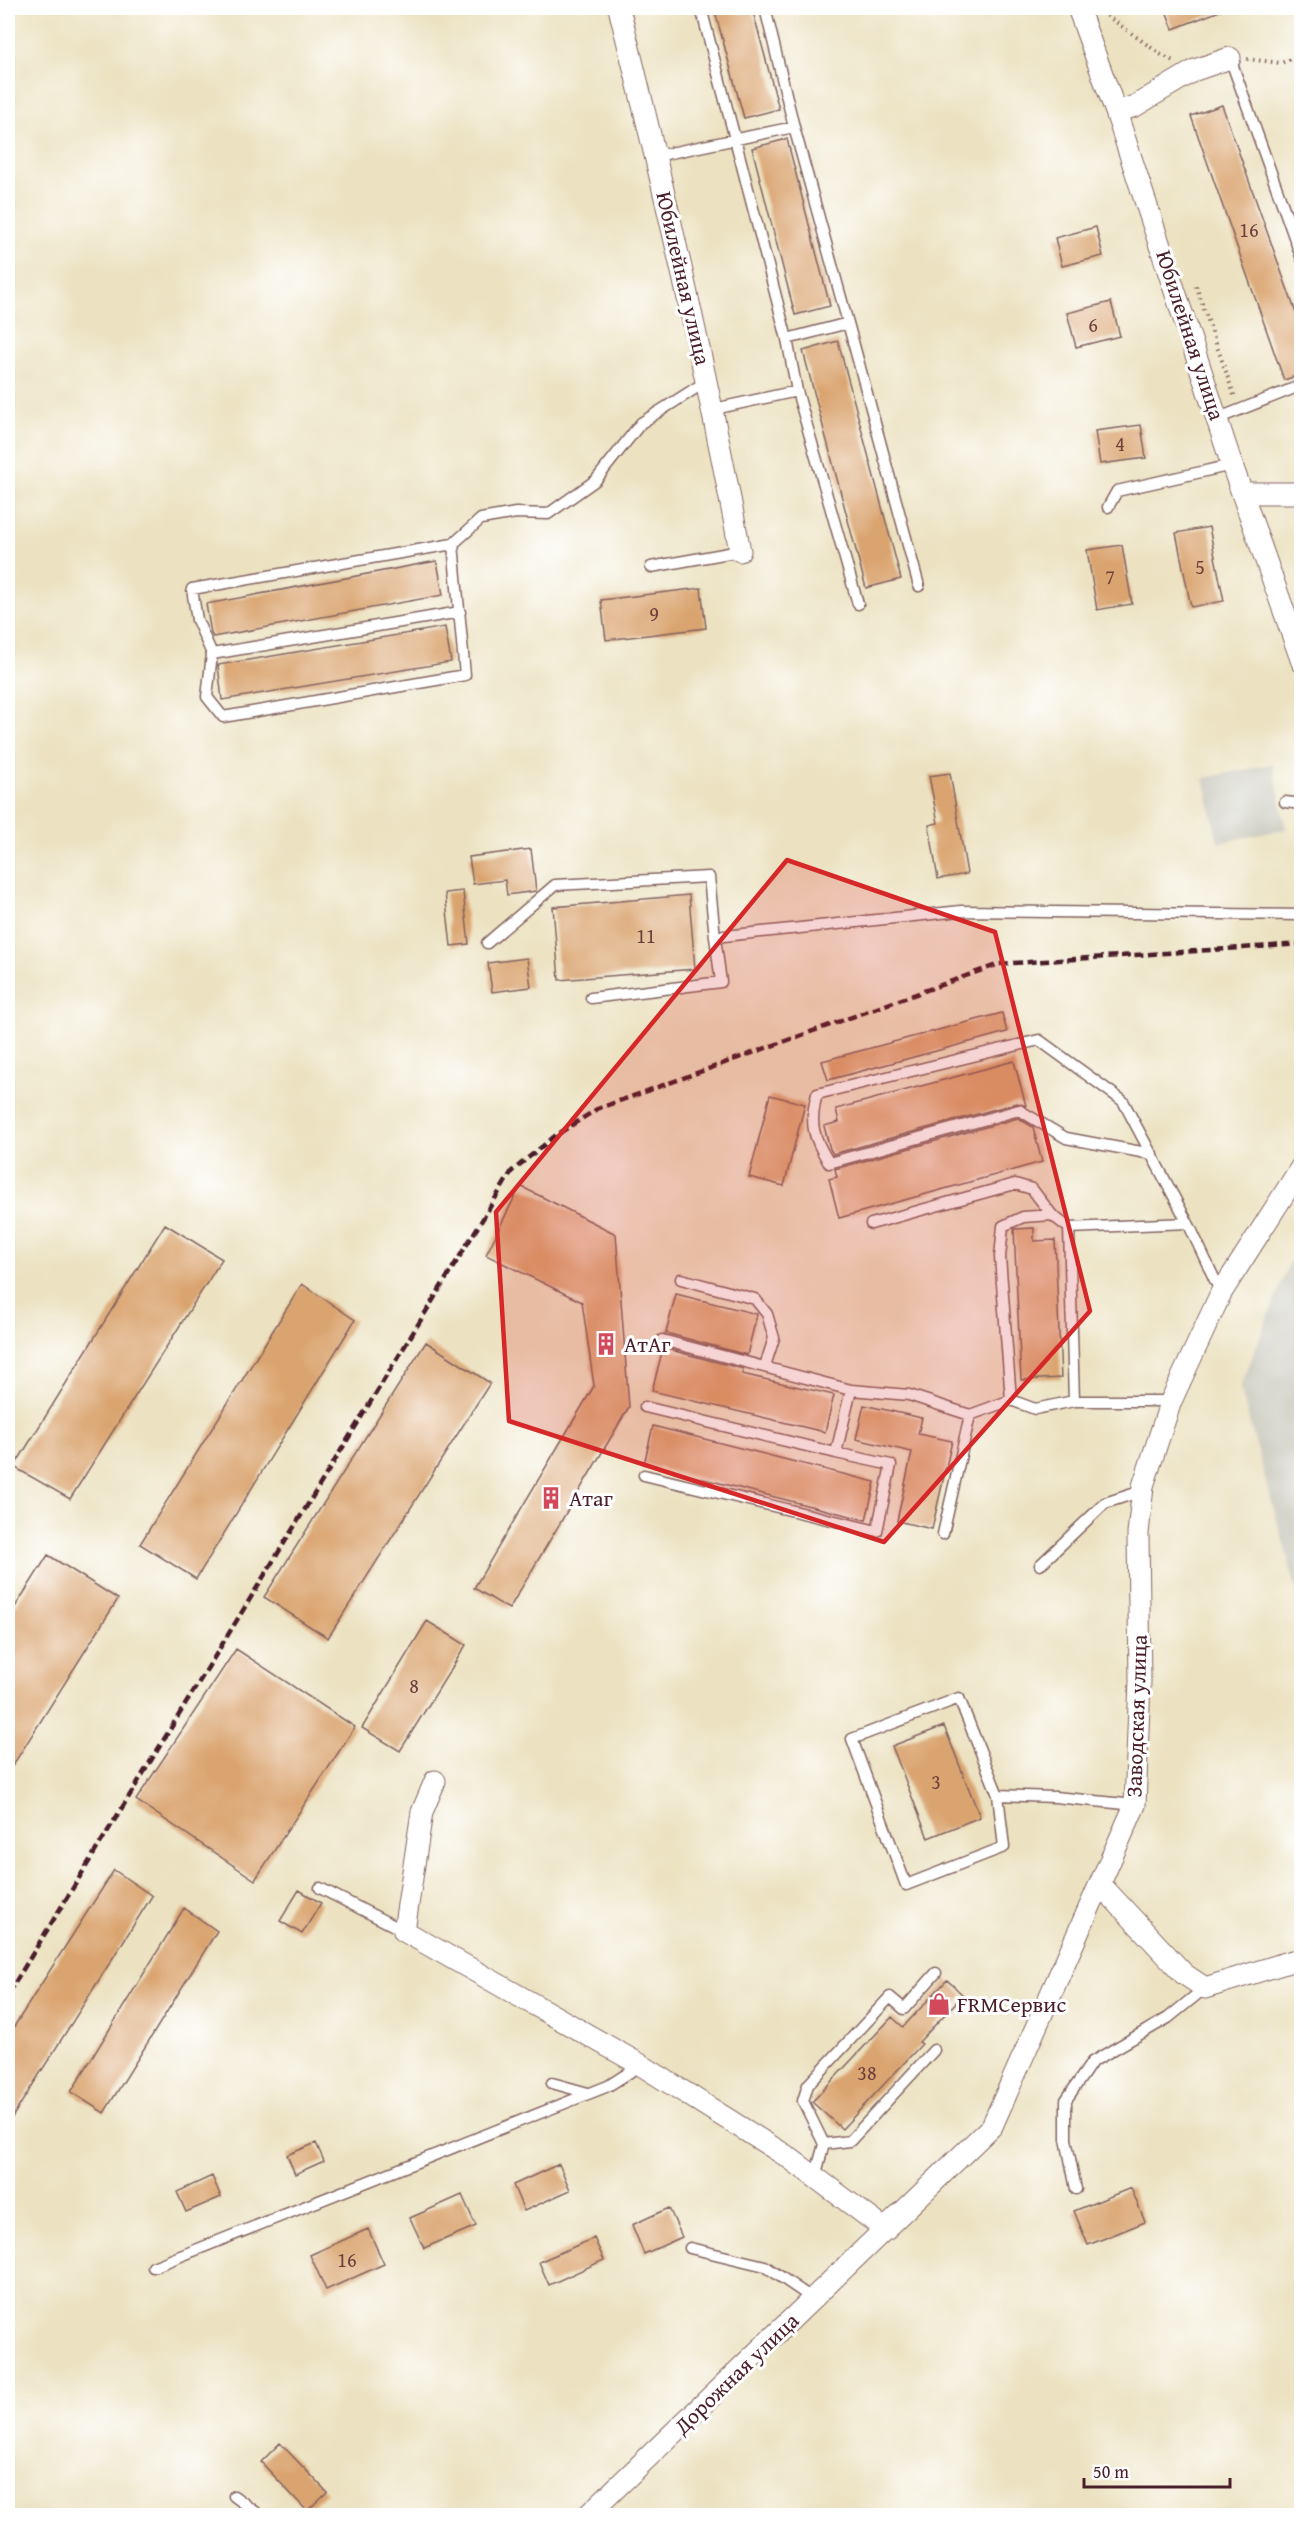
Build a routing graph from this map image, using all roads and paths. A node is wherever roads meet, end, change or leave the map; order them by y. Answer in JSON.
{"nodes":[{"id":1,"x":620,"y":8,"type":"edge"},
{"id":2,"x":701,"y":8,"type":"edge"},
{"id":3,"x":765,"y":8,"type":"edge"},
{"id":4,"x":1078,"y":8,"type":"edge"},
{"id":5,"x":1102,"y":12,"type":"dead end"},
{"id":6,"x":1302,"y":56,"type":"edge"},
{"id":7,"x":1230,"y":58,"type":"junction"},
{"id":8,"x":1195,"y":70,"type":"junction"},
{"id":9,"x":1116,"y":112,"type":"junction"},
{"id":10,"x":794,"y":127,"type":"junction"},
{"id":11,"x":734,"y":140,"type":"junction"},
{"id":12,"x":656,"y":156,"type":"junction"},
{"id":13,"x":1302,"y":259,"type":"edge"},
{"id":14,"x":848,"y":322,"type":"junction"},
{"id":15,"x":787,"y":339,"type":"junction"},
{"id":16,"x":707,"y":381,"type":"junction"},
{"id":17,"x":1302,"y":385,"type":"edge"},
{"id":18,"x":797,"y":391,"type":"junction"},
{"id":19,"x":714,"y":408,"type":"junction"},
{"id":20,"x":1219,"y":418,"type":"junction"},
{"id":21,"x":1232,"y":465,"type":"junction"},
{"id":22,"x":1242,"y":492,"type":"junction"},
{"id":23,"x":1302,"y":493,"type":"edge"},
{"id":24,"x":1107,"y":507,"type":"dead end"},
{"id":25,"x":453,"y":544,"type":"junction"},
{"id":26,"x":740,"y":551,"type":"joint"},
{"id":27,"x":651,"y":567,"type":"dead end"},
{"id":28,"x":919,"y":586,"type":"dead end"},
{"id":29,"x":858,"y":604,"type":"dead end"},
{"id":30,"x":460,"y":612,"type":"junction"},
{"id":31,"x":212,"y":654,"type":"junction"},
{"id":32,"x":1302,"y":662,"type":"edge"},
{"id":33,"x":1285,"y":802,"type":"dead end"},
{"id":34,"x":1302,"y":804,"type":"edge"},
{"id":35,"x":1302,"y":915,"type":"edge"},
{"id":36,"x":716,"y":938,"type":"junction"},
{"id":37,"x":487,"y":944,"type":"dead end"},
{"id":38,"x":591,"y":998,"type":"dead end"},
{"id":39,"x":1152,"y":1154,"type":"junction"},
{"id":40,"x":1302,"y":1166,"type":"edge"},
{"id":41,"x":1052,"y":1215,"type":"junction"},
{"id":42,"x":1188,"y":1223,"type":"junction"},
{"id":43,"x":871,"y":1224,"type":"dead end"},
{"id":44,"x":1069,"y":1228,"type":"junction"},
{"id":45,"x":681,"y":1279,"type":"dead end"},
{"id":46,"x":1221,"y":1293,"type":"junction"},
{"id":47,"x":662,"y":1340,"type":"dead end"},
{"id":48,"x":765,"y":1366,"type":"junction"},
{"id":49,"x":851,"y":1390,"type":"junction"},
{"id":50,"x":1011,"y":1400,"type":"junction"},
{"id":51,"x":1074,"y":1401,"type":"junction"},
{"id":52,"x":1171,"y":1401,"type":"junction"},
{"id":53,"x":645,"y":1407,"type":"dead end"},
{"id":54,"x":970,"y":1415,"type":"junction"},
{"id":55,"x":836,"y":1453,"type":"junction"},
{"id":56,"x":644,"y":1475,"type":"dead end"},
{"id":57,"x":1142,"y":1491,"type":"junction"},
{"id":58,"x":943,"y":1534,"type":"dead end"},
{"id":59,"x":1040,"y":1565,"type":"dead end"},
{"id":60,"x":435,"y":1781,"type":"dead end"},
{"id":61,"x":998,"y":1795,"type":"junction"},
{"id":62,"x":1134,"y":1805,"type":"junction"},
{"id":63,"x":1101,"y":1885,"type":"junction"},
{"id":64,"x":320,"y":1888,"type":"dead end"},
{"id":65,"x":404,"y":1931,"type":"junction"},
{"id":66,"x":1302,"y":1962,"type":"edge"},
{"id":67,"x":936,"y":1973,"type":"dead end"},
{"id":68,"x":1205,"y":1988,"type":"junction"},
{"id":69,"x":934,"y":2050,"type":"dead end"},
{"id":70,"x":641,"y":2065,"type":"junction"},
{"id":71,"x":552,"y":2083,"type":"dead end"},
{"id":72,"x":588,"y":2093,"type":"junction"},
{"id":73,"x":824,"y":2144,"type":"junction"},
{"id":74,"x":815,"y":2177,"type":"junction"},
{"id":75,"x":1077,"y":2189,"type":"dead end"},
{"id":76,"x":886,"y":2230,"type":"junction"},
{"id":77,"x":690,"y":2248,"type":"dead end"},
{"id":78,"x":153,"y":2267,"type":"dead end"},
{"id":79,"x":813,"y":2300,"type":"junction"},
{"id":80,"x":234,"y":2496,"type":"dead end"},
{"id":81,"x":261,"y":2516,"type":"edge"},
{"id":82,"x":587,"y":2516,"type":"edge"}],
"edges":[{"from":1,"to":12,"type":"street","name":"Юбилейная улица"},
{"from":2,"to":11,"type":"lane"},
{"from":3,"to":10,"type":"lane"},
{"from":4,"to":9,"type":"street","name":"Юбилейная улица"},
{"from":5,"to":8,"type":"path"},
{"from":6,"to":7,"type":"path"},
{"from":7,"to":8,"type":"street"},
{"from":7,"to":13,"type":"lane"},
{"from":8,"to":9,"type":"street"},
{"from":9,"to":20,"type":"street","name":"Юбилейная улица"},
{"from":10,"to":11,"type":"lane"},
{"from":10,"to":14,"type":"lane"},
{"from":11,"to":12,"type":"lane"},
{"from":11,"to":15,"type":"lane"},
{"from":12,"to":16,"type":"street","name":"Юбилейная улица"},
{"from":14,"to":15,"type":"lane"},
{"from":14,"to":28,"type":"lane"},
{"from":15,"to":18,"type":"lane"},
{"from":16,"to":19,"type":"street","name":"Юбилейная улица"},
{"from":16,"to":25,"type":"lane"},
{"from":17,"to":20,"type":"lane"},
{"from":18,"to":19,"type":"lane"},
{"from":18,"to":29,"type":"lane"},
{"from":19,"to":26,"type":"street","name":"Юбилейная улица"},
{"from":20,"to":21,"type":"street","name":"Юбилейная улица"},
{"from":21,"to":22,"type":"street","name":"Юбилейная улица"},
{"from":21,"to":24,"type":"lane"},
{"from":22,"to":23,"type":"street"},
{"from":22,"to":32,"type":"street","name":"Юбилейная улица"},
{"from":25,"to":30,"type":"lane"},
{"from":25,"to":31,"type":"lane"},
{"from":26,"to":27,"type":"lane"},
{"from":30,"to":31,"type":"lane"},
{"from":30,"to":31,"type":"lane"},
{"from":33,"to":34,"type":"lane"},
{"from":35,"to":36,"type":"lane"},
{"from":36,"to":37,"type":"lane"},
{"from":36,"to":38,"type":"lane"},
{"from":39,"to":39,"type":"lane"},
{"from":39,"to":42,"type":"lane"},
{"from":40,"to":46,"type":"street","name":"Заводская улица"},
{"from":41,"to":43,"type":"lane"},
{"from":41,"to":44,"type":"lane"},
{"from":41,"to":50,"type":"lane"},
{"from":42,"to":44,"type":"lane"},
{"from":42,"to":46,"type":"lane"},
{"from":44,"to":51,"type":"lane"},
{"from":45,"to":48,"type":"lane"},
{"from":46,"to":52,"type":"street","name":"Заводская улица"},
{"from":47,"to":48,"type":"lane"},
{"from":48,"to":49,"type":"lane"},
{"from":49,"to":54,"type":"lane"},
{"from":49,"to":55,"type":"lane"},
{"from":50,"to":51,"type":"lane"},
{"from":50,"to":54,"type":"lane"},
{"from":51,"to":52,"type":"lane"},
{"from":52,"to":57,"type":"street","name":"Заводская улица"},
{"from":53,"to":55,"type":"lane"},
{"from":54,"to":58,"type":"lane"},
{"from":55,"to":56,"type":"lane"},
{"from":57,"to":59,"type":"lane"},
{"from":57,"to":62,"type":"street","name":"Заводская улица"},
{"from":60,"to":65,"type":"street"},
{"from":61,"to":61,"type":"lane"},
{"from":61,"to":62,"type":"lane"},
{"from":62,"to":63,"type":"street","name":"Заводская улица"},
{"from":63,"to":68,"type":"street"},
{"from":63,"to":76,"type":"street","name":"Заводская улица"},
{"from":64,"to":65,"type":"lane"},
{"from":65,"to":70,"type":"street"},
{"from":66,"to":68,"type":"street"},
{"from":67,"to":73,"type":"lane"},
{"from":68,"to":75,"type":"lane"},
{"from":69,"to":73,"type":"lane"},
{"from":70,"to":72,"type":"lane"},
{"from":70,"to":74,"type":"street"},
{"from":71,"to":72,"type":"lane"},
{"from":72,"to":78,"type":"lane"},
{"from":73,"to":74,"type":"lane"},
{"from":74,"to":76,"type":"street"},
{"from":76,"to":79,"type":"street","name":"Дорожная улица"},
{"from":77,"to":79,"type":"lane"},
{"from":79,"to":82,"type":"street","name":"Дорожная улица"},
{"from":80,"to":81,"type":"lane"}]}
